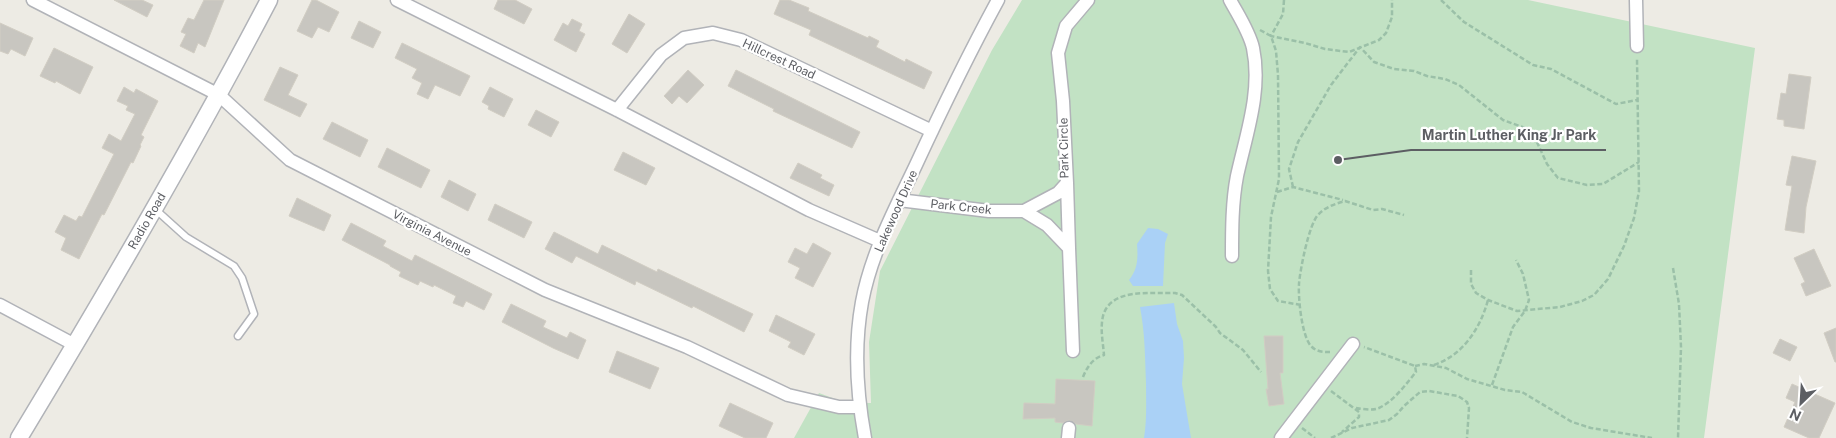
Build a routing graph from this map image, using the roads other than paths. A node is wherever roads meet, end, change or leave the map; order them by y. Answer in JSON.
{"nodes":[{"id":1,"x":33,"y":0,"type":"edge"},
{"id":2,"x":269,"y":0,"type":"edge"},
{"id":3,"x":397,"y":0,"type":"edge"},
{"id":4,"x":998,"y":0,"type":"edge"},
{"id":5,"x":1088,"y":0,"type":"edge"},
{"id":6,"x":1230,"y":0,"type":"edge"},
{"id":7,"x":1636,"y":0,"type":"edge"},
{"id":8,"x":1637,"y":46,"type":"road end"},
{"id":9,"x":219,"y":95,"type":"junction"},
{"id":10,"x":617,"y":110,"type":"junction"},
{"id":11,"x":932,"y":131,"type":"junction"},
{"id":12,"x":1067,"y":183,"type":"junction"},
{"id":13,"x":899,"y":200,"type":"junction"},
{"id":14,"x":154,"y":208,"type":"junction"},
{"id":15,"x":1024,"y":211,"type":"junction"},
{"id":16,"x":880,"y":241,"type":"junction"},
{"id":17,"x":1070,"y":248,"type":"junction"},
{"id":18,"x":1232,"y":256,"type":"dead end"},
{"id":19,"x":0,"y":305,"type":"edge"},
{"id":20,"x":238,"y":336,"type":"dead end"},
{"id":21,"x":1353,"y":344,"type":"road end"},
{"id":22,"x":75,"y":345,"type":"junction"},
{"id":23,"x":1073,"y":351,"type":"dead end"},
{"id":24,"x":859,"y":407,"type":"junction"},
{"id":25,"x":19,"y":438,"type":"edge"},
{"id":26,"x":865,"y":438,"type":"edge"},
{"id":27,"x":1281,"y":438,"type":"edge"}],
"edges":[{"from":1,"to":9,"type":"street","name":"Virginia Avenue"},
{"from":2,"to":9,"type":"street","name":"Radio Road"},
{"from":3,"to":10,"type":"street"},
{"from":4,"to":11,"type":"street","name":"Lakewood Drive"},
{"from":5,"to":12,"type":"street","name":"Park Circle"},
{"from":6,"to":18,"type":"street"},
{"from":7,"to":8,"type":"street"},
{"from":9,"to":14,"type":"street","name":"Radio Road"},
{"from":9,"to":24,"type":"street","name":"Virginia Avenue"},
{"from":10,"to":11,"type":"street","name":"Hillcrest Road"},
{"from":10,"to":16,"type":"street"},
{"from":11,"to":13,"type":"street","name":"Lakewood Drive"},
{"from":12,"to":15,"type":"street","name":"Park Circle"},
{"from":12,"to":17,"type":"street"},
{"from":13,"to":15,"type":"street","name":"Park Creek"},
{"from":13,"to":16,"type":"street","name":"Lakewood Drive"},
{"from":14,"to":20,"type":"lane"},
{"from":14,"to":22,"type":"street","name":"Radio Road"},
{"from":15,"to":17,"type":"street"},
{"from":16,"to":24,"type":"street","name":"Lakewood Drive"},
{"from":17,"to":23,"type":"street"},
{"from":19,"to":22,"type":"street"},
{"from":21,"to":27,"type":"street"},
{"from":22,"to":25,"type":"street","name":"Radio Road"},
{"from":24,"to":26,"type":"street","name":"Lakewood Drive"}]}
